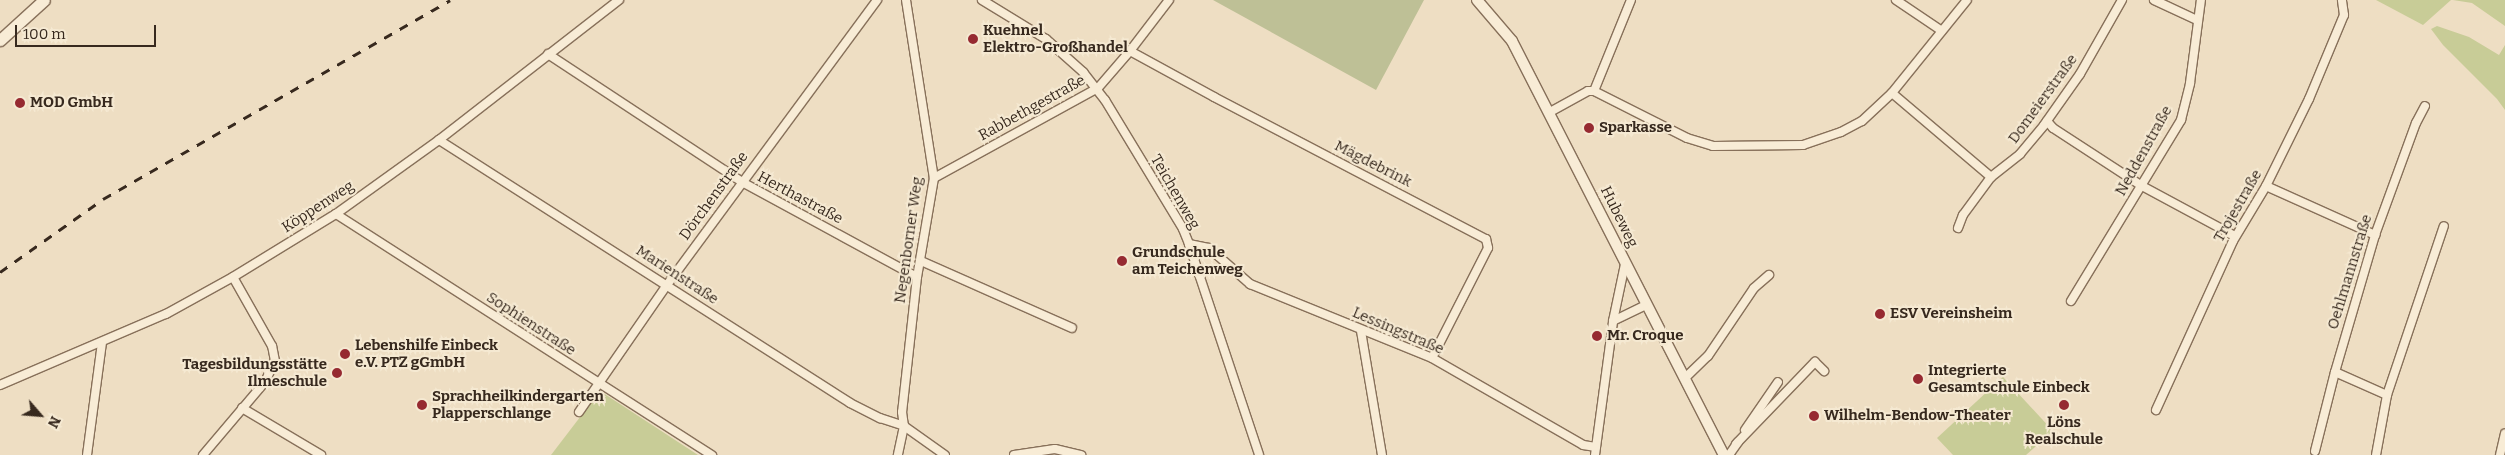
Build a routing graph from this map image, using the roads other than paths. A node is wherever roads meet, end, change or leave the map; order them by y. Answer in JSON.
{"nodes":[{"id":1,"x":44,"y":0,"type":"edge"},
{"id":2,"x":618,"y":0,"type":"edge"},
{"id":3,"x":876,"y":0,"type":"edge"},
{"id":4,"x":906,"y":0,"type":"edge"},
{"id":5,"x":982,"y":0,"type":"edge"},
{"id":6,"x":1169,"y":0,"type":"edge"},
{"id":7,"x":1477,"y":0,"type":"edge"},
{"id":8,"x":1631,"y":0,"type":"edge"},
{"id":9,"x":1896,"y":0,"type":"edge"},
{"id":10,"x":1967,"y":0,"type":"edge"},
{"id":11,"x":2122,"y":0,"type":"edge"},
{"id":12,"x":2154,"y":0,"type":"edge"},
{"id":13,"x":2201,"y":0,"type":"edge"},
{"id":14,"x":2342,"y":0,"type":"edge"},
{"id":15,"x":2197,"y":20,"type":"junction"},
{"id":16,"x":1942,"y":31,"type":"junction"},
{"id":17,"x":0,"y":40,"type":"edge"},
{"id":18,"x":1130,"y":51,"type":"junction"},
{"id":19,"x":548,"y":54,"type":"junction"},
{"id":20,"x":1098,"y":88,"type":"junction"},
{"id":21,"x":1594,"y":91,"type":"junction"},
{"id":22,"x":1892,"y":93,"type":"junction"},
{"id":23,"x":2425,"y":106,"type":"dead end"},
{"id":24,"x":1550,"y":112,"type":"junction"},
{"id":25,"x":2047,"y":120,"type":"junction"},
{"id":26,"x":439,"y":140,"type":"junction"},
{"id":27,"x":1991,"y":177,"type":"junction"},
{"id":28,"x":934,"y":178,"type":"junction"},
{"id":29,"x":742,"y":182,"type":"junction"},
{"id":30,"x":2142,"y":186,"type":"junction"},
{"id":31,"x":2266,"y":186,"type":"junction"},
{"id":32,"x":336,"y":214,"type":"junction"},
{"id":33,"x":2444,"y":226,"type":"dead end"},
{"id":34,"x":1958,"y":228,"type":"dead end"},
{"id":35,"x":2375,"y":235,"type":"junction"},
{"id":36,"x":2235,"y":236,"type":"junction"},
{"id":37,"x":1190,"y":244,"type":"junction"},
{"id":38,"x":921,"y":260,"type":"junction"},
{"id":39,"x":1625,"y":264,"type":"junction"},
{"id":40,"x":1769,"y":275,"type":"dead end"},
{"id":41,"x":233,"y":277,"type":"junction"},
{"id":42,"x":917,"y":277,"type":"junction"},
{"id":43,"x":667,"y":285,"type":"junction"},
{"id":44,"x":2071,"y":301,"type":"dead end"},
{"id":45,"x":1643,"y":306,"type":"junction"},
{"id":46,"x":1613,"y":321,"type":"junction"},
{"id":47,"x":1072,"y":328,"type":"dead end"},
{"id":48,"x":1361,"y":330,"type":"junction"},
{"id":49,"x":102,"y":342,"type":"junction"},
{"id":50,"x":1432,"y":358,"type":"junction"},
{"id":51,"x":1824,"y":371,"type":"dead end"},
{"id":52,"x":2335,"y":372,"type":"junction"},
{"id":53,"x":1686,"y":377,"type":"junction"},
{"id":54,"x":1778,"y":382,"type":"dead end"},
{"id":55,"x":597,"y":383,"type":"junction"},
{"id":56,"x":0,"y":385,"type":"edge"},
{"id":57,"x":2388,"y":395,"type":"junction"},
{"id":58,"x":1768,"y":398,"type":"junction"},
{"id":59,"x":1775,"y":405,"type":"junction"},
{"id":60,"x":242,"y":408,"type":"junction"},
{"id":61,"x":2156,"y":410,"type":"dead end"},
{"id":62,"x":579,"y":412,"type":"dead end"},
{"id":63,"x":904,"y":426,"type":"junction"},
{"id":64,"x":2505,"y":434,"type":"edge"},
{"id":65,"x":1736,"y":444,"type":"junction"},
{"id":66,"x":1595,"y":451,"type":"edge"},
{"id":67,"x":2315,"y":451,"type":"dead end"},
{"id":68,"x":87,"y":455,"type":"edge"},
{"id":69,"x":203,"y":455,"type":"edge"},
{"id":70,"x":321,"y":455,"type":"edge"},
{"id":71,"x":712,"y":455,"type":"edge"},
{"id":72,"x":898,"y":455,"type":"edge"},
{"id":73,"x":945,"y":455,"type":"edge"},
{"id":74,"x":1014,"y":455,"type":"edge"},
{"id":75,"x":1081,"y":455,"type":"edge"},
{"id":76,"x":1259,"y":455,"type":"edge"},
{"id":77,"x":1382,"y":455,"type":"edge"},
{"id":78,"x":1724,"y":455,"type":"edge"},
{"id":79,"x":1729,"y":455,"type":"edge"},
{"id":80,"x":2376,"y":455,"type":"edge"},
{"id":81,"x":2500,"y":455,"type":"edge"}],
"edges":[{"from":1,"to":17,"type":"main road"},
{"from":2,"to":19,"type":"street","name":"Köppenweg"},
{"from":3,"to":29,"type":"street","name":"Dörchenstraße"},
{"from":4,"to":28,"type":"street","name":"Negenborner Weg"},
{"from":5,"to":20,"type":"street","name":"Teichenweg"},
{"from":6,"to":18,"type":"street","name":"Rabbethgestraße"},
{"from":7,"to":24,"type":"street","name":"Hubeweg"},
{"from":8,"to":21,"type":"street"},
{"from":9,"to":16,"type":"street"},
{"from":10,"to":16,"type":"street"},
{"from":11,"to":25,"type":"street","name":"Domeierstraße"},
{"from":12,"to":15,"type":"street"},
{"from":13,"to":15,"type":"street","name":"Neddenstraße"},
{"from":14,"to":31,"type":"street","name":"Trojestraße"},
{"from":15,"to":30,"type":"street","name":"Neddenstraße"},
{"from":16,"to":22,"type":"street"},
{"from":18,"to":20,"type":"street","name":"Rabbethgestraße"},
{"from":18,"to":50,"type":"street","name":"Mägdebrink"},
{"from":19,"to":26,"type":"street","name":"Köppenweg"},
{"from":19,"to":29,"type":"street","name":"Herthastraße"},
{"from":20,"to":28,"type":"street","name":"Rabbethgestraße"},
{"from":20,"to":37,"type":"street","name":"Teichenweg"},
{"from":21,"to":22,"type":"street"},
{"from":21,"to":24,"type":"street"},
{"from":22,"to":27,"type":"street"},
{"from":23,"to":35,"type":"street","name":"Oehlmannstraße"},
{"from":24,"to":39,"type":"street","name":"Hubeweg"},
{"from":25,"to":27,"type":"street","name":"Domeierstraße"},
{"from":25,"to":30,"type":"street"},
{"from":26,"to":32,"type":"street","name":"Köppenweg"},
{"from":26,"to":43,"type":"street","name":"Marienstraße"},
{"from":27,"to":34,"type":"street","name":"Domeierstraße"},
{"from":28,"to":38,"type":"street","name":"Negenborner Weg"},
{"from":29,"to":42,"type":"street","name":"Herthastraße"},
{"from":29,"to":43,"type":"street","name":"Dörchenstraße"},
{"from":30,"to":36,"type":"street"},
{"from":30,"to":44,"type":"street","name":"Neddenstraße"},
{"from":31,"to":35,"type":"street"},
{"from":31,"to":36,"type":"street","name":"Trojestraße"},
{"from":32,"to":41,"type":"street","name":"Köppenweg"},
{"from":32,"to":55,"type":"street","name":"Sophienstraße"},
{"from":33,"to":57,"type":"street"},
{"from":35,"to":52,"type":"street","name":"Oehlmannstraße"},
{"from":36,"to":61,"type":"street","name":"Trojestraße"},
{"from":37,"to":48,"type":"street","name":"Lessingstraße"},
{"from":37,"to":76,"type":"street","name":"Teichenweg"},
{"from":38,"to":42,"type":"street","name":"Negenborner Weg"},
{"from":38,"to":47,"type":"street"},
{"from":39,"to":45,"type":"street","name":"Hubeweg"},
{"from":39,"to":46,"type":"street"},
{"from":40,"to":53,"type":"street"},
{"from":41,"to":49,"type":"street","name":"Köppenweg"},
{"from":41,"to":60,"type":"street"},
{"from":42,"to":63,"type":"street","name":"Negenborner Weg"},
{"from":43,"to":55,"type":"street","name":"Dörchenstraße"},
{"from":43,"to":63,"type":"street","name":"Marienstraße"},
{"from":45,"to":46,"type":"street"},
{"from":45,"to":53,"type":"street","name":"Hubeweg"},
{"from":46,"to":66,"type":"street"},
{"from":48,"to":50,"type":"street","name":"Lessingstraße"},
{"from":48,"to":77,"type":"street"},
{"from":49,"to":56,"type":"street","name":"Köppenweg"},
{"from":49,"to":68,"type":"street"},
{"from":50,"to":66,"type":"street","name":"Lessingstraße"},
{"from":51,"to":59,"type":"street"},
{"from":52,"to":57,"type":"street"},
{"from":52,"to":67,"type":"street","name":"Oehlmannstraße"},
{"from":53,"to":78,"type":"street","name":"Hubeweg"},
{"from":54,"to":58,"type":"street"},
{"from":55,"to":62,"type":"street","name":"Dörchenstraße"},
{"from":55,"to":71,"type":"street","name":"Sophienstraße"},
{"from":57,"to":80,"type":"street"},
{"from":58,"to":59,"type":"street"},
{"from":58,"to":65,"type":"street"},
{"from":59,"to":65,"type":"street"},
{"from":60,"to":69,"type":"street"},
{"from":60,"to":70,"type":"street"},
{"from":63,"to":72,"type":"street","name":"Negenborner Weg"},
{"from":63,"to":73,"type":"street"},
{"from":64,"to":81,"type":"street"},
{"from":65,"to":79,"type":"street"},
{"from":74,"to":75,"type":"street"}]}
